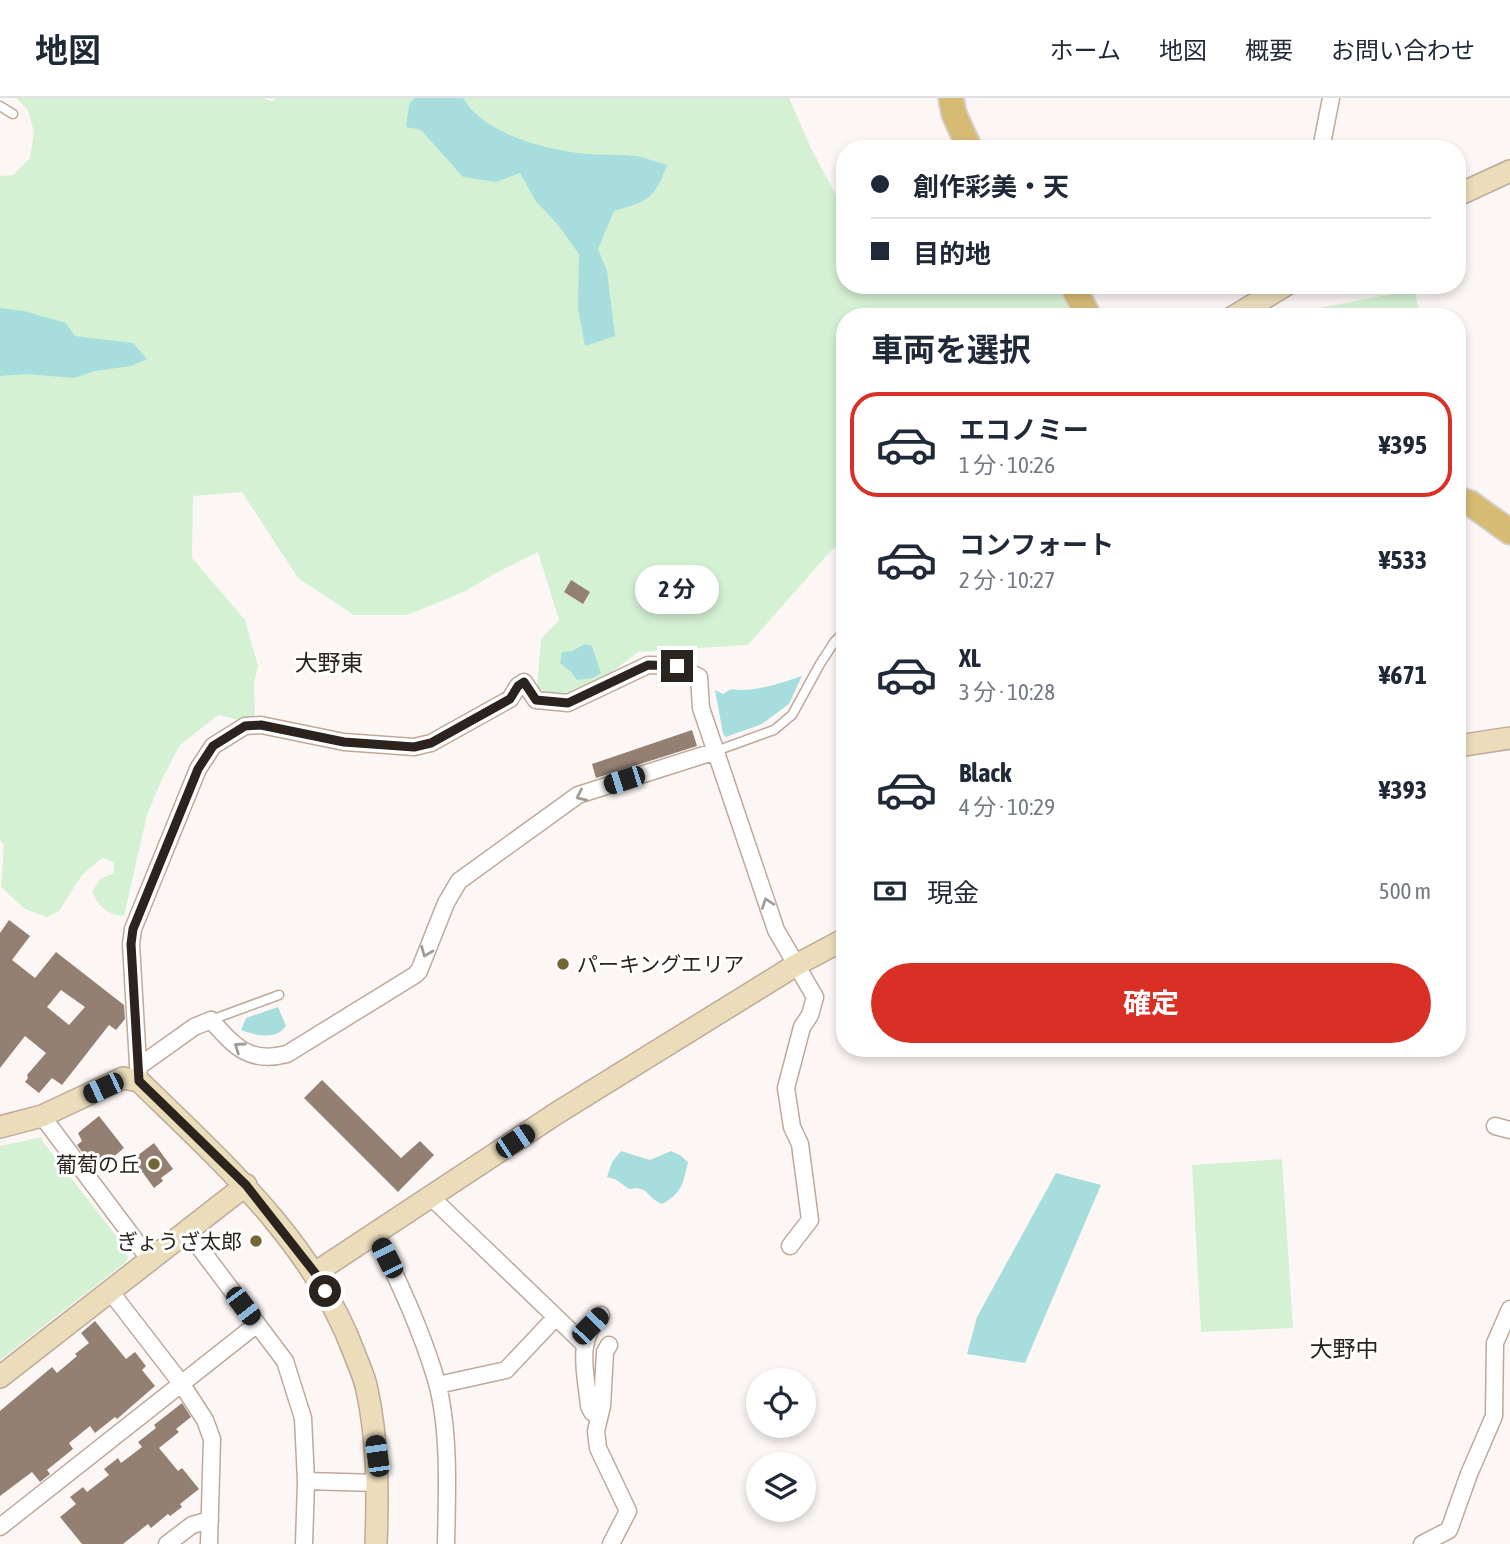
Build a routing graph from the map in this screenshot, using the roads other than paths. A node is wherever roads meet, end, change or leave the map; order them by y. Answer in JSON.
{"nodes":[{"id":1,"x":951,"y":98,"type":"edge"},
{"id":2,"x":1331,"y":98,"type":"edge"},
{"id":3,"x":0,"y":106,"type":"edge"},
{"id":4,"x":13,"y":114,"type":"dead end"},
{"id":5,"x":966,"y":140,"type":"edge"},
{"id":6,"x":1323,"y":140,"type":"edge"},
{"id":7,"x":1510,"y":171,"type":"edge"},
{"id":8,"x":1466,"y":191,"type":"edge"},
{"id":9,"x":1271,"y":294,"type":"edge"},
{"id":10,"x":1248,"y":308,"type":"edge"},
{"id":11,"x":1466,"y":502,"type":"edge"},
{"id":12,"x":1510,"y":532,"type":"edge"},
{"id":13,"x":836,"y":639,"type":"edge"},
{"id":14,"x":1510,"y":738,"type":"edge"},
{"id":15,"x":1466,"y":745,"type":"edge"},
{"id":16,"x":716,"y":751,"type":"junction"},
{"id":17,"x":836,"y":944,"type":"edge"},
{"id":18,"x":796,"y":965,"type":"junction"},
{"id":19,"x":279,"y":995,"type":"dead end"},
{"id":20,"x":211,"y":1020,"type":"junction"},
{"id":21,"x":139,"y":1074,"type":"junction"},
{"id":22,"x":42,"y":1116,"type":"junction"},
{"id":23,"x":0,"y":1127,"type":"edge"},
{"id":24,"x":246,"y":1185,"type":"junction"},
{"id":25,"x":432,"y":1198,"type":"junction"},
{"id":26,"x":187,"y":1231,"type":"junction"},
{"id":27,"x":375,"y":1234,"type":"junction"},
{"id":28,"x":790,"y":1245,"type":"dead end"},
{"id":29,"x":150,"y":1260,"type":"junction"},
{"id":30,"x":315,"y":1273,"type":"junction"},
{"id":31,"x":110,"y":1291,"type":"junction"},
{"id":32,"x":1510,"y":1309,"type":"edge"},
{"id":33,"x":601,"y":1315,"type":"dead end"},
{"id":34,"x":556,"y":1317,"type":"junction"},
{"id":35,"x":257,"y":1324,"type":"junction"},
{"id":36,"x":584,"y":1343,"type":"junction"},
{"id":37,"x":609,"y":1345,"type":"dead end"},
{"id":38,"x":0,"y":1377,"type":"edge"},
{"id":39,"x":181,"y":1383,"type":"junction"},
{"id":40,"x":438,"y":1385,"type":"junction"},
{"id":41,"x":598,"y":1416,"type":"junction"},
{"id":42,"x":306,"y":1481,"type":"junction"},
{"id":43,"x":378,"y":1483,"type":"junction"},
{"id":44,"x":210,"y":1520,"type":"junction"},
{"id":45,"x":0,"y":1527,"type":"edge"},
{"id":46,"x":167,"y":1544,"type":"edge"},
{"id":47,"x":209,"y":1544,"type":"edge"},
{"id":48,"x":304,"y":1544,"type":"edge"},
{"id":49,"x":376,"y":1544,"type":"edge"},
{"id":50,"x":446,"y":1544,"type":"edge"},
{"id":51,"x":611,"y":1544,"type":"edge"},
{"id":52,"x":1422,"y":1544,"type":"edge"}],
"edges":[{"from":1,"to":5,"type":"main road"},
{"from":2,"to":6,"type":"street"},
{"from":3,"to":4,"type":"lane"},
{"from":7,"to":8,"type":"street"},
{"from":9,"to":10,"type":"street"},
{"from":11,"to":12,"type":"main road"},
{"from":13,"to":16,"type":"lane"},
{"from":14,"to":15,"type":"street"},
{"from":18,"to":16,"type":"street","one_way":true},
{"from":16,"to":20,"type":"street","one_way":true},
{"from":16,"to":21,"type":"street"},
{"from":17,"to":18,"type":"street"},
{"from":18,"to":25,"type":"street"},
{"from":18,"to":28,"type":"street"},
{"from":19,"to":20,"type":"lane"},
{"from":20,"to":21,"type":"street"},
{"from":21,"to":22,"type":"street"},
{"from":21,"to":24,"type":"street"},
{"from":22,"to":23,"type":"street"},
{"from":22,"to":29,"type":"street"},
{"from":24,"to":26,"type":"street"},
{"from":24,"to":30,"type":"street"},
{"from":25,"to":27,"type":"street"},
{"from":25,"to":34,"type":"street"},
{"from":26,"to":29,"type":"street"},
{"from":26,"to":35,"type":"street"},
{"from":27,"to":30,"type":"street"},
{"from":27,"to":40,"type":"street"},
{"from":29,"to":31,"type":"street"},
{"from":30,"to":43,"type":"street"},
{"from":31,"to":38,"type":"street"},
{"from":31,"to":39,"type":"street"},
{"from":32,"to":52,"type":"street"},
{"from":33,"to":36,"type":"street"},
{"from":34,"to":36,"type":"street"},
{"from":34,"to":40,"type":"street"},
{"from":35,"to":39,"type":"street"},
{"from":35,"to":42,"type":"street"},
{"from":36,"to":41,"type":"street"},
{"from":37,"to":41,"type":"street"},
{"from":39,"to":44,"type":"street"},
{"from":39,"to":45,"type":"street"},
{"from":40,"to":50,"type":"street"},
{"from":41,"to":51,"type":"street"},
{"from":42,"to":43,"type":"street"},
{"from":42,"to":48,"type":"street"},
{"from":43,"to":49,"type":"street"},
{"from":44,"to":46,"type":"street"},
{"from":44,"to":47,"type":"street"}]}
